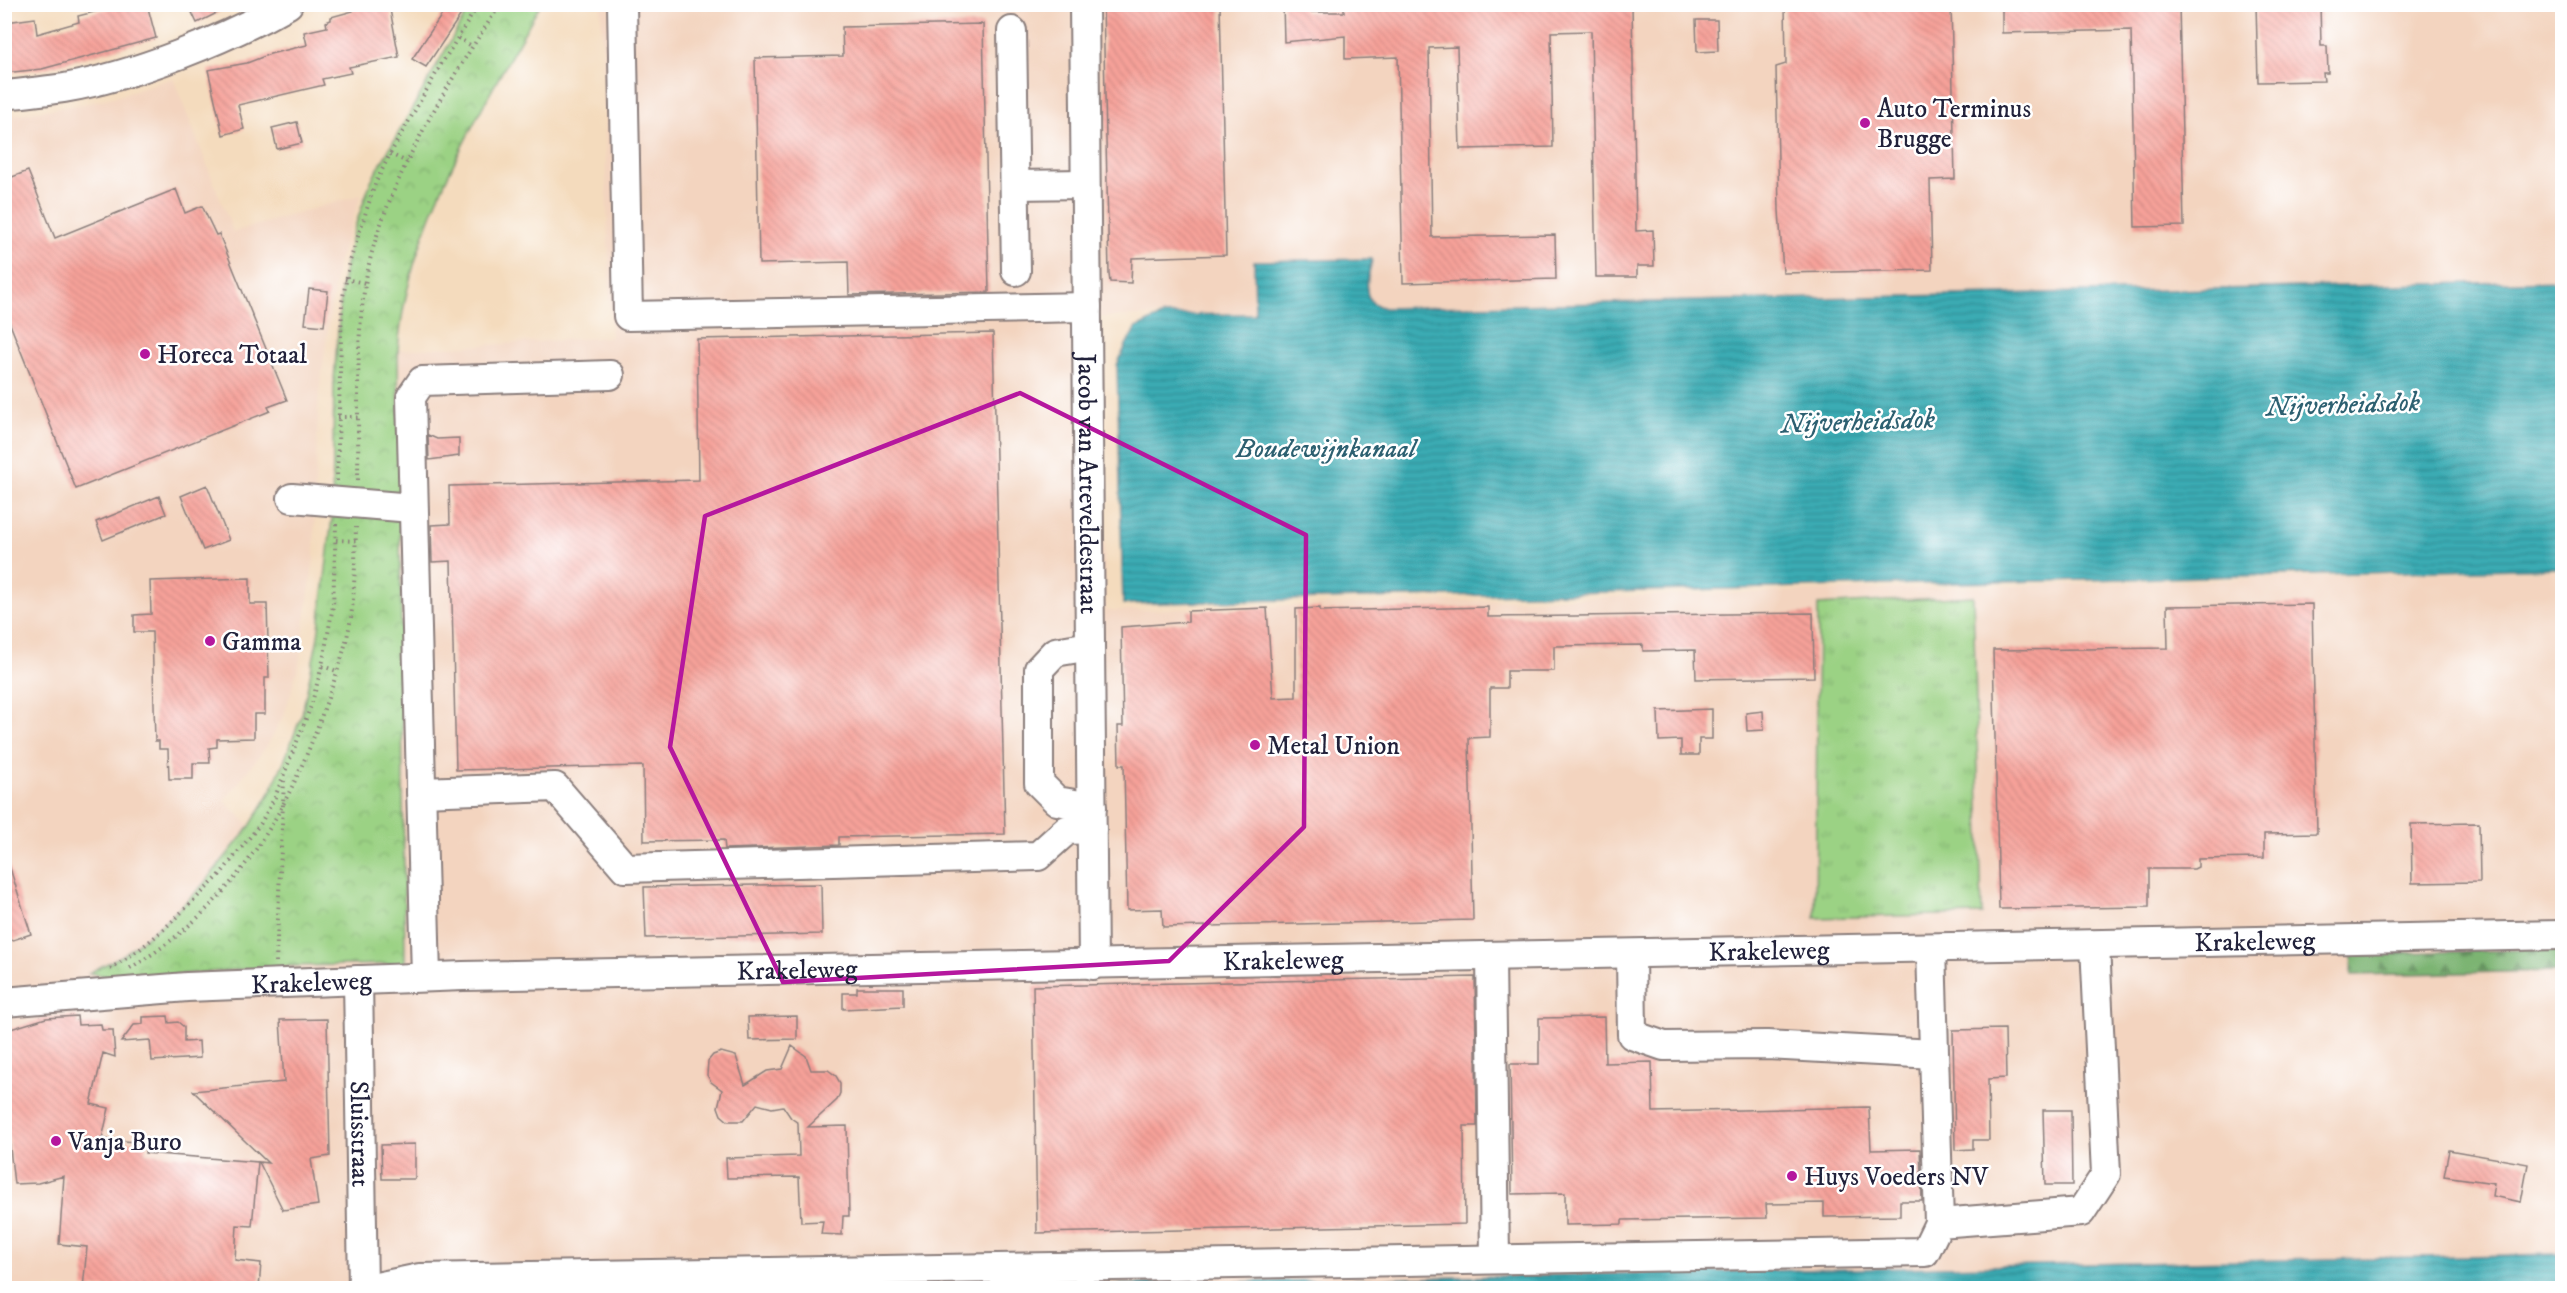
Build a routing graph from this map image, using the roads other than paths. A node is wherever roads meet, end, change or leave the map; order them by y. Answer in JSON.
{"nodes":[{"id":1,"x":288,"y":4,"type":"edge"},
{"id":2,"x":622,"y":4,"type":"edge"},
{"id":3,"x":1084,"y":4,"type":"edge"},
{"id":4,"x":1012,"y":31,"type":"dead end"},
{"id":5,"x":4,"y":95,"type":"edge"},
{"id":6,"x":1085,"y":184,"type":"junction"},
{"id":7,"x":1015,"y":185,"type":"junction"},
{"id":8,"x":1016,"y":271,"type":"dead end"},
{"id":9,"x":1087,"y":307,"type":"junction"},
{"id":10,"x":610,"y":375,"type":"dead end"},
{"id":11,"x":292,"y":498,"type":"dead end"},
{"id":12,"x":412,"y":508,"type":"junction"},
{"id":13,"x":1090,"y":646,"type":"junction"},
{"id":14,"x":421,"y":792,"type":"junction"},
{"id":15,"x":1092,"y":818,"type":"junction"},
{"id":16,"x":2562,"y":935,"type":"edge"},
{"id":17,"x":2095,"y":945,"type":"junction"},
{"id":18,"x":1931,"y":948,"type":"junction"},
{"id":19,"x":1631,"y":954,"type":"junction"},
{"id":20,"x":1491,"y":957,"type":"junction"},
{"id":21,"x":1093,"y":965,"type":"junction"},
{"id":22,"x":426,"y":977,"type":"junction"},
{"id":23,"x":358,"y":980,"type":"junction"},
{"id":24,"x":4,"y":1002,"type":"edge"},
{"id":25,"x":1934,"y":1054,"type":"junction"},
{"id":26,"x":1939,"y":1223,"type":"junction"},
{"id":27,"x":1496,"y":1258,"type":"junction"},
{"id":28,"x":363,"y":1288,"type":"edge"},
{"id":29,"x":372,"y":1288,"type":"edge"}],
"edges":[{"from":1,"to":5,"type":"street"},
{"from":2,"to":9,"type":"street"},
{"from":3,"to":6,"type":"street","name":"Jacob van Arteveldestraat"},
{"from":4,"to":7,"type":"street"},
{"from":6,"to":7,"type":"street"},
{"from":6,"to":9,"type":"street","name":"Jacob van Arteveldestraat"},
{"from":7,"to":8,"type":"street"},
{"from":9,"to":13,"type":"street","name":"Jacob van Arteveldestraat"},
{"from":10,"to":12,"type":"street"},
{"from":11,"to":12,"type":"street"},
{"from":12,"to":14,"type":"street"},
{"from":13,"to":15,"type":"street","name":"Jacob van Arteveldestraat"},
{"from":13,"to":15,"type":"street"},
{"from":14,"to":15,"type":"street"},
{"from":14,"to":22,"type":"street"},
{"from":15,"to":21,"type":"street","name":"Jacob van Arteveldestraat"},
{"from":16,"to":17,"type":"street","name":"Krakeleweg"},
{"from":17,"to":18,"type":"street","name":"Krakeleweg"},
{"from":17,"to":26,"type":"street"},
{"from":18,"to":19,"type":"street","name":"Krakeleweg"},
{"from":18,"to":25,"type":"street"},
{"from":19,"to":20,"type":"street","name":"Krakeleweg"},
{"from":19,"to":25,"type":"street"},
{"from":20,"to":21,"type":"street","name":"Krakeleweg"},
{"from":20,"to":27,"type":"street"},
{"from":21,"to":22,"type":"street","name":"Krakeleweg"},
{"from":22,"to":23,"type":"street","name":"Krakeleweg"},
{"from":23,"to":24,"type":"street","name":"Krakeleweg"},
{"from":23,"to":28,"type":"street","name":"Sluisstraat"},
{"from":25,"to":26,"type":"street"},
{"from":26,"to":27,"type":"street"},
{"from":27,"to":29,"type":"street"}]}
